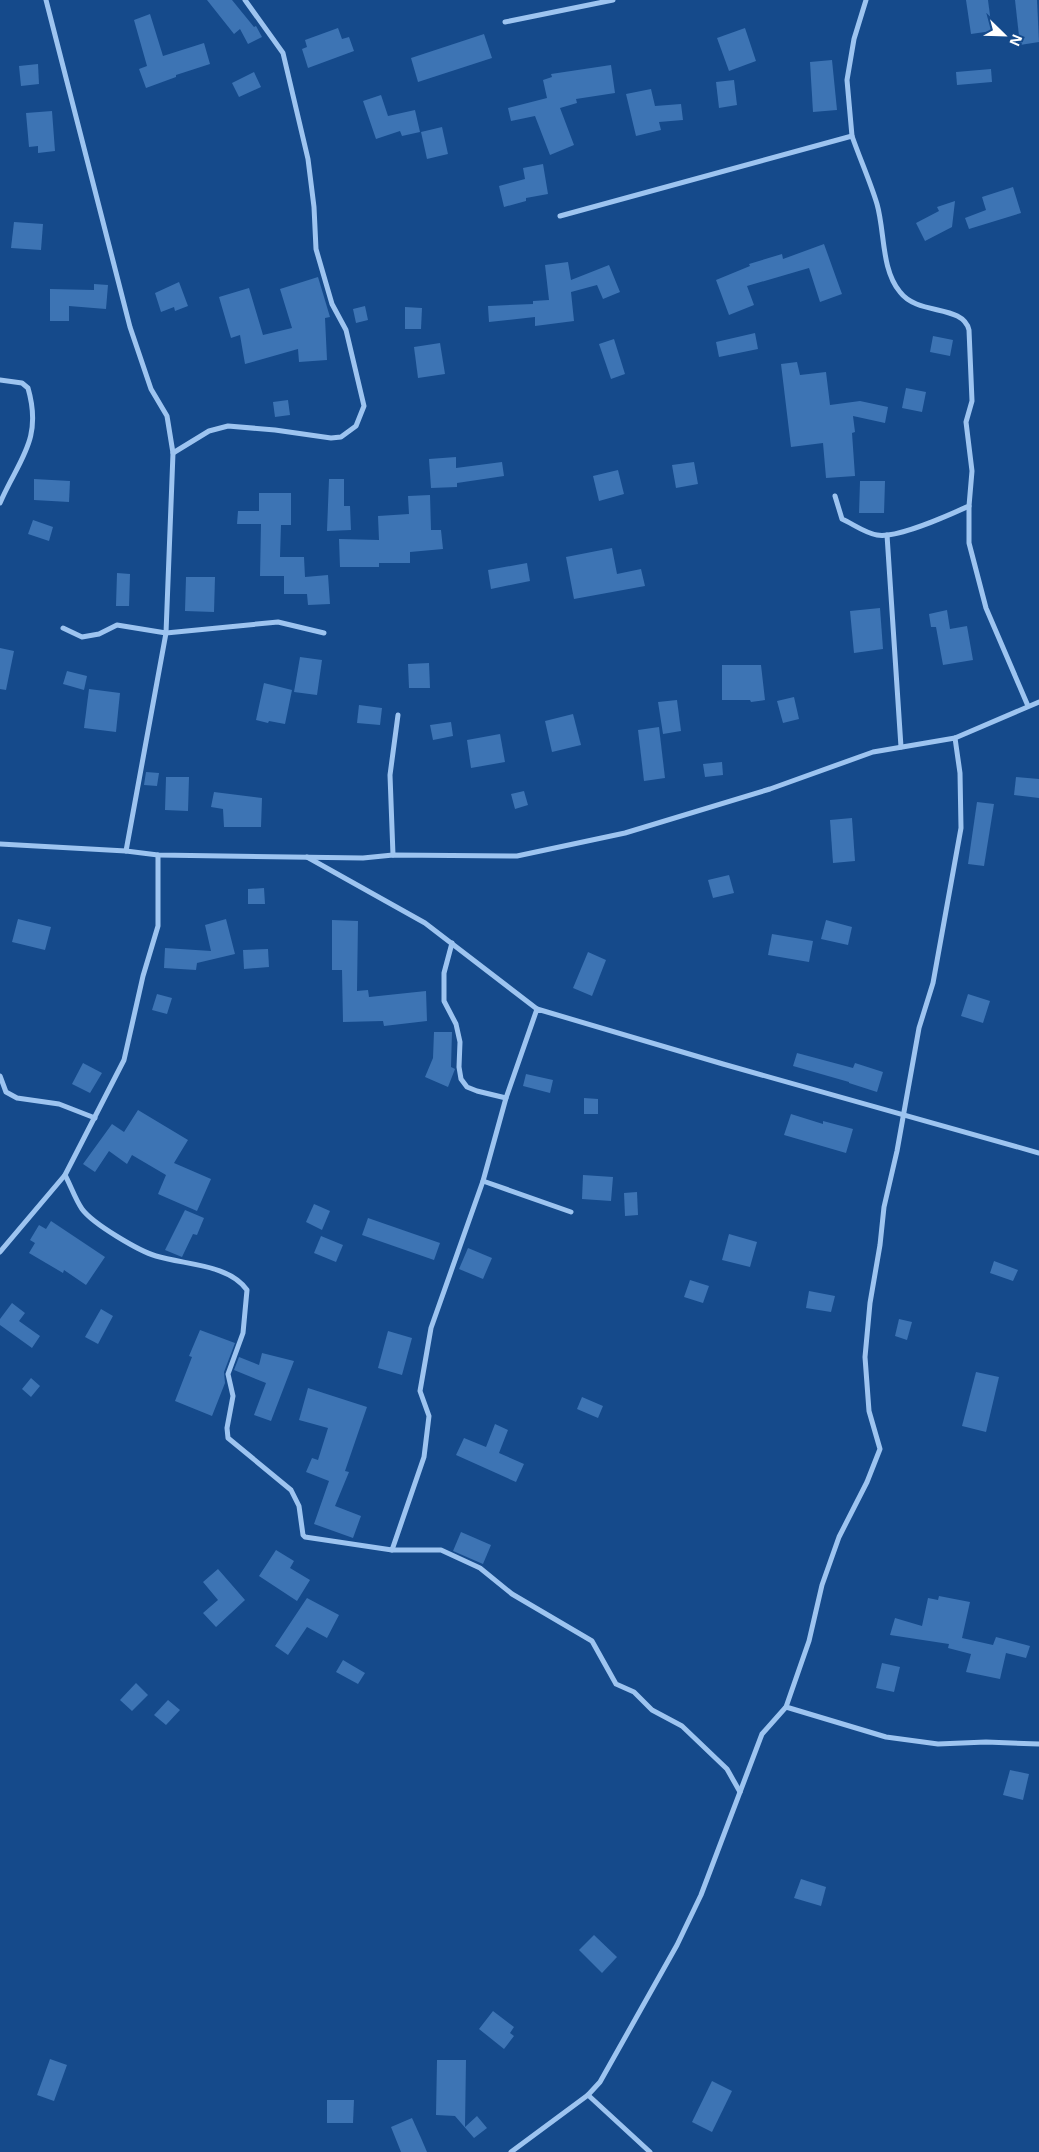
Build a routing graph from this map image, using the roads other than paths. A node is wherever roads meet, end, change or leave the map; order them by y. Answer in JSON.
{"nodes":[{"id":1,"x":46,"y":0,"type":"edge"},
{"id":2,"x":245,"y":0,"type":"edge"},
{"id":3,"x":613,"y":0,"type":"edge"},
{"id":4,"x":866,"y":0,"type":"edge"},
{"id":5,"x":505,"y":22,"type":"dead end"},
{"id":6,"x":852,"y":136,"type":"junction"},
{"id":7,"x":560,"y":216,"type":"dead end"},
{"id":8,"x":0,"y":380,"type":"edge"},
{"id":9,"x":173,"y":453,"type":"junction"},
{"id":10,"x":835,"y":496,"type":"dead end"},
{"id":11,"x":0,"y":503,"type":"edge"},
{"id":12,"x":968,"y":506,"type":"junction"},
{"id":13,"x":886,"y":535,"type":"junction"},
{"id":14,"x":63,"y":628,"type":"dead end"},
{"id":15,"x":166,"y":633,"type":"junction"},
{"id":16,"x":324,"y":633,"type":"dead end"},
{"id":17,"x":1039,"y":702,"type":"edge"},
{"id":18,"x":1028,"y":706,"type":"junction"},
{"id":19,"x":398,"y":715,"type":"dead end"},
{"id":20,"x":955,"y":738,"type":"junction"},
{"id":21,"x":901,"y":747,"type":"junction"},
{"id":22,"x":0,"y":844,"type":"edge"},
{"id":23,"x":126,"y":851,"type":"junction"},
{"id":24,"x":393,"y":854,"type":"junction"},
{"id":25,"x":158,"y":855,"type":"junction"},
{"id":26,"x":305,"y":856,"type":"junction"},
{"id":27,"x":452,"y":943,"type":"junction"},
{"id":28,"x":537,"y":1009,"type":"junction"},
{"id":29,"x":0,"y":1076,"type":"edge"},
{"id":30,"x":506,"y":1098,"type":"junction"},
{"id":31,"x":902,"y":1115,"type":"junction"},
{"id":32,"x":95,"y":1118,"type":"junction"},
{"id":33,"x":1039,"y":1153,"type":"edge"},
{"id":34,"x":65,"y":1175,"type":"junction"},
{"id":35,"x":483,"y":1181,"type":"junction"},
{"id":36,"x":572,"y":1212,"type":"dead end"},
{"id":37,"x":0,"y":1252,"type":"edge"},
{"id":38,"x":392,"y":1550,"type":"junction"},
{"id":39,"x":786,"y":1707,"type":"junction"},
{"id":40,"x":1039,"y":1744,"type":"edge"},
{"id":41,"x":740,"y":1792,"type":"junction"},
{"id":42,"x":588,"y":2095,"type":"junction"},
{"id":43,"x":511,"y":2152,"type":"edge"},
{"id":44,"x":650,"y":2152,"type":"edge"}],
"edges":[{"from":1,"to":9,"type":"street"},
{"from":2,"to":9,"type":"street"},
{"from":3,"to":5,"type":"street"},
{"from":4,"to":6,"type":"street"},
{"from":6,"to":7,"type":"street"},
{"from":6,"to":12,"type":"street"},
{"from":8,"to":11,"type":"street"},
{"from":9,"to":15,"type":"street"},
{"from":10,"to":13,"type":"street"},
{"from":12,"to":13,"type":"street"},
{"from":12,"to":18,"type":"street"},
{"from":13,"to":21,"type":"street"},
{"from":14,"to":15,"type":"street"},
{"from":15,"to":16,"type":"street"},
{"from":15,"to":23,"type":"street"},
{"from":17,"to":18,"type":"street"},
{"from":18,"to":20,"type":"street"},
{"from":19,"to":24,"type":"street"},
{"from":20,"to":21,"type":"street"},
{"from":20,"to":31,"type":"street"},
{"from":21,"to":24,"type":"street"},
{"from":22,"to":23,"type":"street"},
{"from":23,"to":25,"type":"street"},
{"from":24,"to":26,"type":"street"},
{"from":25,"to":26,"type":"street"},
{"from":25,"to":32,"type":"street"},
{"from":26,"to":27,"type":"street"},
{"from":27,"to":28,"type":"street"},
{"from":27,"to":30,"type":"street"},
{"from":28,"to":30,"type":"street"},
{"from":28,"to":31,"type":"street"},
{"from":29,"to":32,"type":"street"},
{"from":30,"to":35,"type":"street"},
{"from":31,"to":33,"type":"street"},
{"from":31,"to":39,"type":"street"},
{"from":32,"to":34,"type":"street"},
{"from":34,"to":37,"type":"street"},
{"from":34,"to":38,"type":"street"},
{"from":35,"to":36,"type":"street"},
{"from":35,"to":38,"type":"street"},
{"from":38,"to":41,"type":"street"},
{"from":39,"to":40,"type":"street"},
{"from":39,"to":41,"type":"street"},
{"from":41,"to":42,"type":"street"},
{"from":42,"to":43,"type":"street"},
{"from":42,"to":44,"type":"street"}]}
